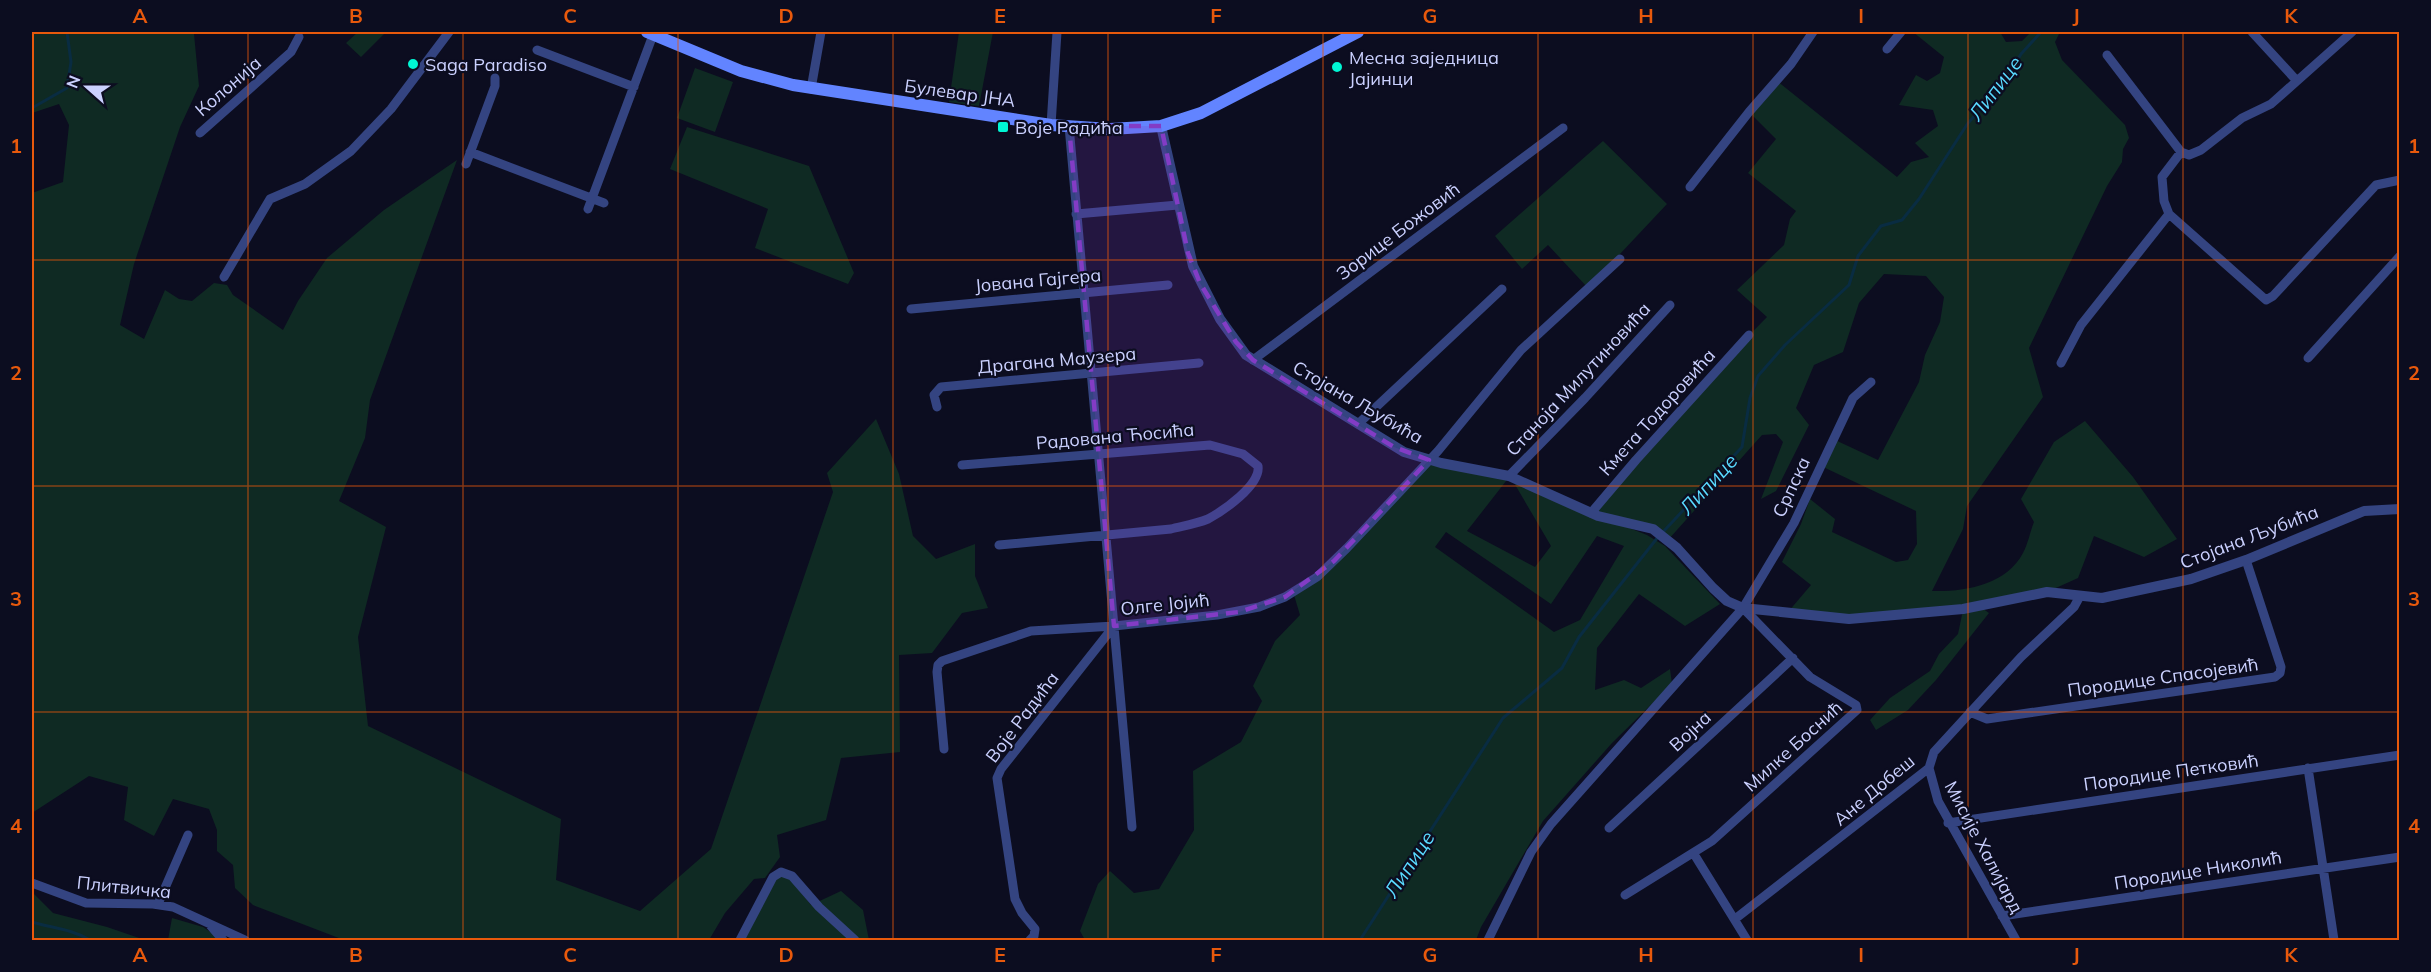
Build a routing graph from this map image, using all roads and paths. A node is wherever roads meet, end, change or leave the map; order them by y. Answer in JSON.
{"nodes":[{"id":1,"x":449,"y":32,"type":"edge"},
{"id":2,"x":821,"y":32,"type":"edge"},
{"id":3,"x":1057,"y":32,"type":"edge"},
{"id":4,"x":1358,"y":32,"type":"edge"},
{"id":5,"x":1813,"y":32,"type":"edge"},
{"id":6,"x":1901,"y":32,"type":"edge"},
{"id":7,"x":2252,"y":32,"type":"edge"},
{"id":8,"x":2352,"y":32,"type":"edge"},
{"id":9,"x":650,"y":33,"type":"edge"},
{"id":10,"x":301,"y":34,"type":"edge"},
{"id":11,"x":1335,"y":37,"type":"edge"},
{"id":12,"x":1887,"y":49,"type":"dead end"},
{"id":13,"x":537,"y":50,"type":"dead end"},
{"id":14,"x":2107,"y":55,"type":"dead end"},
{"id":15,"x":495,"y":78,"type":"dead end"},
{"id":16,"x":2297,"y":81,"type":"junction"},
{"id":17,"x":250,"y":84,"type":"dead end"},
{"id":18,"x":634,"y":87,"type":"junction"},
{"id":19,"x":811,"y":88,"type":"junction"},
{"id":20,"x":1051,"y":125,"type":"junction"},
{"id":21,"x":1069,"y":126,"type":"junction"},
{"id":22,"x":1161,"y":126,"type":"junction"},
{"id":23,"x":1563,"y":128,"type":"dead end"},
{"id":24,"x":200,"y":133,"type":"dead end"},
{"id":25,"x":470,"y":152,"type":"junction"},
{"id":26,"x":2181,"y":152,"type":"junction"},
{"id":27,"x":466,"y":164,"type":"dead end"},
{"id":28,"x":2400,"y":180,"type":"edge"},
{"id":29,"x":1690,"y":187,"type":"dead end"},
{"id":30,"x":592,"y":199,"type":"junction"},
{"id":31,"x":604,"y":203,"type":"dead end"},
{"id":32,"x":1178,"y":205,"type":"junction"},
{"id":33,"x":588,"y":209,"type":"dead end"},
{"id":34,"x":1077,"y":214,"type":"junction"},
{"id":35,"x":2169,"y":214,"type":"junction"},
{"id":36,"x":2400,"y":256,"type":"edge"},
{"id":37,"x":1620,"y":259,"type":"dead end"},
{"id":38,"x":224,"y":277,"type":"dead end"},
{"id":39,"x":1168,"y":285,"type":"dead end"},
{"id":40,"x":1502,"y":289,"type":"dead end"},
{"id":41,"x":1084,"y":293,"type":"junction"},
{"id":42,"x":1670,"y":305,"type":"dead end"},
{"id":43,"x":911,"y":309,"type":"dead end"},
{"id":44,"x":1749,"y":335,"type":"dead end"},
{"id":45,"x":2308,"y":358,"type":"dead end"},
{"id":46,"x":1253,"y":360,"type":"junction"},
{"id":47,"x":1199,"y":363,"type":"dead end"},
{"id":48,"x":2061,"y":363,"type":"dead end"},
{"id":49,"x":1092,"y":373,"type":"junction"},
{"id":50,"x":1871,"y":382,"type":"dead end"},
{"id":51,"x":937,"y":407,"type":"dead end"},
{"id":52,"x":1358,"y":424,"type":"junction"},
{"id":53,"x":1099,"y":455,"type":"junction"},
{"id":54,"x":1429,"y":460,"type":"junction"},
{"id":55,"x":962,"y":465,"type":"dead end"},
{"id":56,"x":1509,"y":476,"type":"junction"},
{"id":57,"x":2400,"y":509,"type":"edge"},
{"id":58,"x":1592,"y":513,"type":"junction"},
{"id":59,"x":1107,"y":535,"type":"junction"},
{"id":60,"x":999,"y":545,"type":"dead end"},
{"id":61,"x":2246,"y":560,"type":"junction"},
{"id":62,"x":2080,"y":597,"type":"junction"},
{"id":63,"x":1743,"y":608,"type":"junction"},
{"id":64,"x":1114,"y":626,"type":"junction"},
{"id":65,"x":1793,"y":658,"type":"junction"},
{"id":66,"x":1970,"y":712,"type":"junction"},
{"id":67,"x":944,"y":749,"type":"dead end"},
{"id":68,"x":2400,"y":754,"type":"edge"},
{"id":69,"x":1929,"y":768,"type":"junction"},
{"id":70,"x":2308,"y":768,"type":"junction"},
{"id":71,"x":1948,"y":822,"type":"junction"},
{"id":72,"x":1132,"y":827,"type":"dead end"},
{"id":73,"x":1610,"y":828,"type":"dead end"},
{"id":74,"x":188,"y":835,"type":"dead end"},
{"id":75,"x":1694,"y":854,"type":"junction"},
{"id":76,"x":2400,"y":857,"type":"edge"},
{"id":77,"x":2324,"y":868,"type":"junction"},
{"id":78,"x":32,"y":883,"type":"edge"},
{"id":79,"x":1625,"y":895,"type":"dead end"},
{"id":80,"x":158,"y":904,"type":"junction"},
{"id":81,"x":2002,"y":916,"type":"junction"},
{"id":82,"x":1735,"y":919,"type":"junction"},
{"id":83,"x":206,"y":921,"type":"junction"},
{"id":84,"x":223,"y":940,"type":"edge"},
{"id":85,"x":245,"y":940,"type":"edge"},
{"id":86,"x":740,"y":940,"type":"edge"},
{"id":87,"x":855,"y":940,"type":"edge"},
{"id":88,"x":1030,"y":940,"type":"edge"},
{"id":89,"x":1488,"y":940,"type":"edge"},
{"id":90,"x":1747,"y":940,"type":"edge"},
{"id":91,"x":2016,"y":940,"type":"edge"},
{"id":92,"x":2334,"y":940,"type":"edge"}],
"edges":[{"from":1,"to":38,"type":"street"},
{"from":2,"to":19,"type":"street"},
{"from":3,"to":20,"type":"street"},
{"from":4,"to":11,"type":"main road","name":"Булевар ЈНА"},
{"from":5,"to":29,"type":"street"},
{"from":6,"to":12,"type":"street"},
{"from":7,"to":16,"type":"street"},
{"from":8,"to":16,"type":"street"},
{"from":9,"to":18,"type":"street","name":"Булевар ЈНА"},
{"from":9,"to":19,"type":"main road","name":"Булевар ЈНА"},
{"from":10,"to":17,"type":"street","name":"Колонија"},
{"from":10,"to":24,"type":"street","name":"Колонија"},
{"from":11,"to":22,"type":"main road","name":"Булевар ЈНА"},
{"from":13,"to":18,"type":"street"},
{"from":14,"to":26,"type":"street"},
{"from":15,"to":25,"type":"street"},
{"from":16,"to":26,"type":"street"},
{"from":18,"to":30,"type":"street","name":"Булевар ЈНА"},
{"from":19,"to":20,"type":"main road","name":"Булевар ЈНА"},
{"from":20,"to":21,"type":"main road","name":"Булевар ЈНА"},
{"from":21,"to":22,"type":"main road","name":"Булевар ЈНА"},
{"from":21,"to":34,"type":"street"},
{"from":22,"to":32,"type":"street","name":"Стојана Љубића"},
{"from":23,"to":46,"type":"street","name":"Зорице Божовић"},
{"from":25,"to":27,"type":"street"},
{"from":25,"to":30,"type":"street"},
{"from":26,"to":35,"type":"street"},
{"from":28,"to":35,"type":"street"},
{"from":30,"to":31,"type":"street"},
{"from":30,"to":33,"type":"street","name":"Булевар ЈНА"},
{"from":32,"to":34,"type":"street"},
{"from":32,"to":46,"type":"street","name":"Стојана Љубића"},
{"from":34,"to":41,"type":"street"},
{"from":35,"to":48,"type":"street"},
{"from":36,"to":45,"type":"street"},
{"from":37,"to":54,"type":"street","name":"Олге Јојић"},
{"from":39,"to":41,"type":"street","name":"Јована Гајгера"},
{"from":40,"to":52,"type":"street"},
{"from":41,"to":43,"type":"street","name":"Јована Гајгера"},
{"from":41,"to":49,"type":"street"},
{"from":42,"to":56,"type":"street","name":"Станоја Милутиновића"},
{"from":44,"to":58,"type":"street","name":"Кмета Тодоровића"},
{"from":46,"to":52,"type":"street","name":"Стојана Љубића"},
{"from":47,"to":49,"type":"street","name":"Драгана Маузера"},
{"from":49,"to":51,"type":"street","name":"Драгана Маузера"},
{"from":49,"to":53,"type":"street"},
{"from":50,"to":63,"type":"street","name":"Српска"},
{"from":52,"to":54,"type":"street","name":"Стојана Љубића"},
{"from":53,"to":55,"type":"street","name":"Радована Ћосића"},
{"from":53,"to":59,"type":"street"},
{"from":53,"to":59,"type":"street","name":"Радована Ћосића"},
{"from":54,"to":56,"type":"street","name":"Стојана Љубића"},
{"from":54,"to":64,"type":"street","name":"Олге Јојић"},
{"from":56,"to":58,"type":"street","name":"Стојана Љубића"},
{"from":57,"to":61,"type":"street","name":"Стојана Љубића"},
{"from":58,"to":63,"type":"street","name":"Стојана Љубића"},
{"from":59,"to":60,"type":"street"},
{"from":59,"to":64,"type":"street"},
{"from":61,"to":62,"type":"street","name":"Стојана Љубића"},
{"from":61,"to":66,"type":"street","name":"Породице Спасојевић"},
{"from":62,"to":63,"type":"street","name":"Стојана Љубића"},
{"from":62,"to":66,"type":"street","name":"Ане Добеш"},
{"from":63,"to":65,"type":"street","name":"Милке Боснић"},
{"from":63,"to":89,"type":"street","name":"Српска"},
{"from":64,"to":67,"type":"street","name":"Олге Јојић"},
{"from":64,"to":72,"type":"street"},
{"from":64,"to":88,"type":"street","name":"Воје Радића"},
{"from":65,"to":73,"type":"street","name":"Војна"},
{"from":65,"to":75,"type":"street","name":"Милке Боснић"},
{"from":66,"to":69,"type":"street","name":"Ане Добеш"},
{"from":68,"to":70,"type":"street","name":"Породице Петковић"},
{"from":69,"to":71,"type":"street","name":"Мисије Халијард"},
{"from":69,"to":82,"type":"street","name":"Ане Добеш"},
{"from":70,"to":71,"type":"street","name":"Породице Петковић"},
{"from":70,"to":77,"type":"street"},
{"from":71,"to":81,"type":"street","name":"Мисије Халијард"},
{"from":74,"to":80,"type":"street"},
{"from":75,"to":79,"type":"street","name":"Милке Боснић"},
{"from":75,"to":82,"type":"street"},
{"from":76,"to":77,"type":"street","name":"Породице Николић"},
{"from":77,"to":81,"type":"street","name":"Породице Николић"},
{"from":77,"to":92,"type":"street"},
{"from":78,"to":80,"type":"street","name":"Плитвичка"},
{"from":80,"to":83,"type":"street","name":"Плитвичка"},
{"from":81,"to":91,"type":"street","name":"Мисије Халијард"},
{"from":82,"to":90,"type":"street"},
{"from":83,"to":84,"type":"street"},
{"from":83,"to":85,"type":"street","name":"Плитвичка"},
{"from":86,"to":87,"type":"street"}]}
